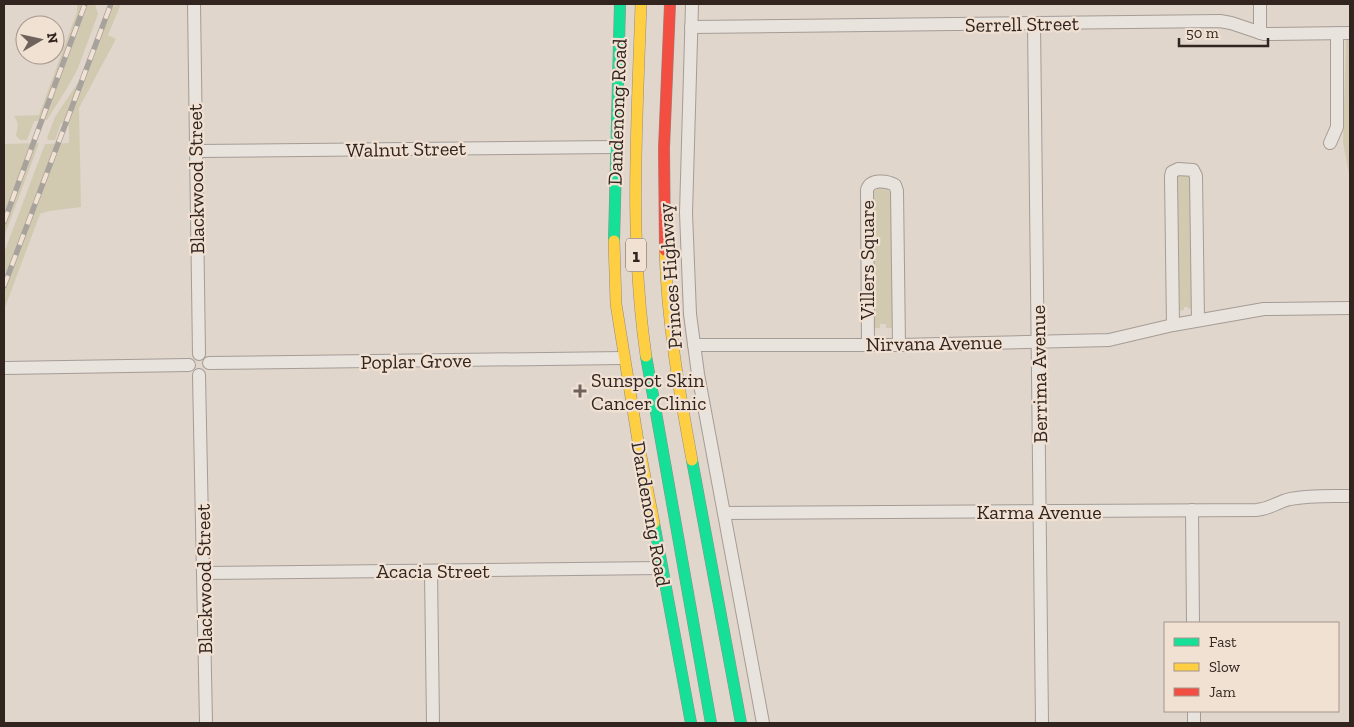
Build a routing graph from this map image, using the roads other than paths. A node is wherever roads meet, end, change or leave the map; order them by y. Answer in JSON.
{"nodes":[{"id":1,"x":194,"y":4,"type":"edge"},
{"id":2,"x":620,"y":4,"type":"edge"},
{"id":3,"x":641,"y":4,"type":"edge"},
{"id":4,"x":670,"y":4,"type":"edge"},
{"id":5,"x":692,"y":4,"type":"edge"},
{"id":6,"x":1260,"y":4,"type":"edge"},
{"id":7,"x":1034,"y":24,"type":"junction"},
{"id":8,"x":691,"y":28,"type":"junction"},
{"id":9,"x":1350,"y":32,"type":"edge"},
{"id":10,"x":1260,"y":33,"type":"junction"},
{"id":11,"x":1337,"y":33,"type":"junction"},
{"id":12,"x":1330,"y":143,"type":"dead end"},
{"id":13,"x":616,"y":147,"type":"junction"},
{"id":14,"x":196,"y":151,"type":"junction"},
{"id":15,"x":1350,"y":308,"type":"edge"},
{"id":16,"x":1198,"y":320,"type":"junction"},
{"id":17,"x":1173,"y":325,"type":"junction"},
{"id":18,"x":1038,"y":341,"type":"junction"},
{"id":19,"x":694,"y":345,"type":"junction"},
{"id":20,"x":868,"y":345,"type":"junction"},
{"id":21,"x":898,"y":345,"type":"junction"},
{"id":22,"x":199,"y":354,"type":"junction"},
{"id":23,"x":624,"y":358,"type":"junction"},
{"id":24,"x":209,"y":363,"type":"junction"},
{"id":25,"x":189,"y":365,"type":"junction"},
{"id":26,"x":4,"y":368,"type":"edge"},
{"id":27,"x":199,"y":375,"type":"junction"},
{"id":28,"x":673,"y":436,"type":"junction"},
{"id":29,"x":1350,"y":496,"type":"edge"},
{"id":30,"x":1192,"y":510,"type":"junction"},
{"id":31,"x":1040,"y":512,"type":"junction"},
{"id":32,"x":725,"y":513,"type":"junction"},
{"id":33,"x":661,"y":568,"type":"junction"},
{"id":34,"x":432,"y":571,"type":"junction"},
{"id":35,"x":204,"y":573,"type":"junction"},
{"id":36,"x":1193,"y":622,"type":"edge"},
{"id":37,"x":206,"y":723,"type":"edge"},
{"id":38,"x":433,"y":723,"type":"edge"},
{"id":39,"x":691,"y":723,"type":"edge"},
{"id":40,"x":711,"y":723,"type":"edge"},
{"id":41,"x":741,"y":723,"type":"edge"},
{"id":42,"x":764,"y":723,"type":"edge"},
{"id":43,"x":1042,"y":723,"type":"edge"}],
"edges":[{"from":1,"to":14,"type":"street","name":"Blackwood Street"},
{"from":2,"to":13,"type":"main road","name":"Dandenong Road"},
{"from":3,"to":28,"type":"main road","name":"Princes Highway","number":"1"},
{"from":4,"to":28,"type":"main road","name":"Princes Highway","number":"1"},
{"from":5,"to":8,"type":"street"},
{"from":6,"to":10,"type":"street"},
{"from":7,"to":8,"type":"street","name":"Serrell Street"},
{"from":7,"to":10,"type":"street","name":"Serrell Street"},
{"from":7,"to":18,"type":"street","name":"Berrima Avenue"},
{"from":8,"to":19,"type":"street"},
{"from":9,"to":11,"type":"street","name":"Serrell Street"},
{"from":10,"to":11,"type":"street","name":"Serrell Street"},
{"from":11,"to":12,"type":"street"},
{"from":13,"to":14,"type":"street","name":"Walnut Street"},
{"from":13,"to":23,"type":"main road","name":"Dandenong Road"},
{"from":14,"to":22,"type":"street","name":"Blackwood Street"},
{"from":15,"to":16,"type":"street","name":"Nirvana Avenue"},
{"from":16,"to":17,"type":"street","name":"Nirvana Avenue"},
{"from":16,"to":17,"type":"street"},
{"from":17,"to":18,"type":"street","name":"Nirvana Avenue"},
{"from":18,"to":21,"type":"street","name":"Nirvana Avenue"},
{"from":18,"to":31,"type":"street","name":"Berrima Avenue"},
{"from":19,"to":20,"type":"street","name":"Nirvana Avenue"},
{"from":19,"to":32,"type":"street"},
{"from":20,"to":21,"type":"street","name":"Nirvana Avenue"},
{"from":20,"to":21,"type":"street","name":"Villers Square"},
{"from":22,"to":24,"type":"street"},
{"from":22,"to":25,"type":"street"},
{"from":23,"to":24,"type":"street","name":"Poplar Grove"},
{"from":23,"to":33,"type":"main road","name":"Dandenong Road"},
{"from":24,"to":27,"type":"street"},
{"from":25,"to":26,"type":"street"},
{"from":25,"to":27,"type":"street"},
{"from":27,"to":35,"type":"street","name":"Blackwood Street"},
{"from":28,"to":40,"type":"main road","name":"Princes Highway","number":"1"},
{"from":28,"to":41,"type":"main road","name":"Princes Highway","number":"1"},
{"from":29,"to":30,"type":"street","name":"Karma Avenue"},
{"from":30,"to":31,"type":"street","name":"Karma Avenue"},
{"from":30,"to":36,"type":"street"},
{"from":31,"to":32,"type":"street","name":"Karma Avenue"},
{"from":31,"to":43,"type":"street","name":"Berrima Avenue"},
{"from":32,"to":42,"type":"street"},
{"from":33,"to":34,"type":"street","name":"Acacia Street"},
{"from":33,"to":39,"type":"main road","name":"Dandenong Road"},
{"from":34,"to":35,"type":"street","name":"Acacia Street"},
{"from":34,"to":38,"type":"street"},
{"from":35,"to":37,"type":"street","name":"Blackwood Street"}]}
